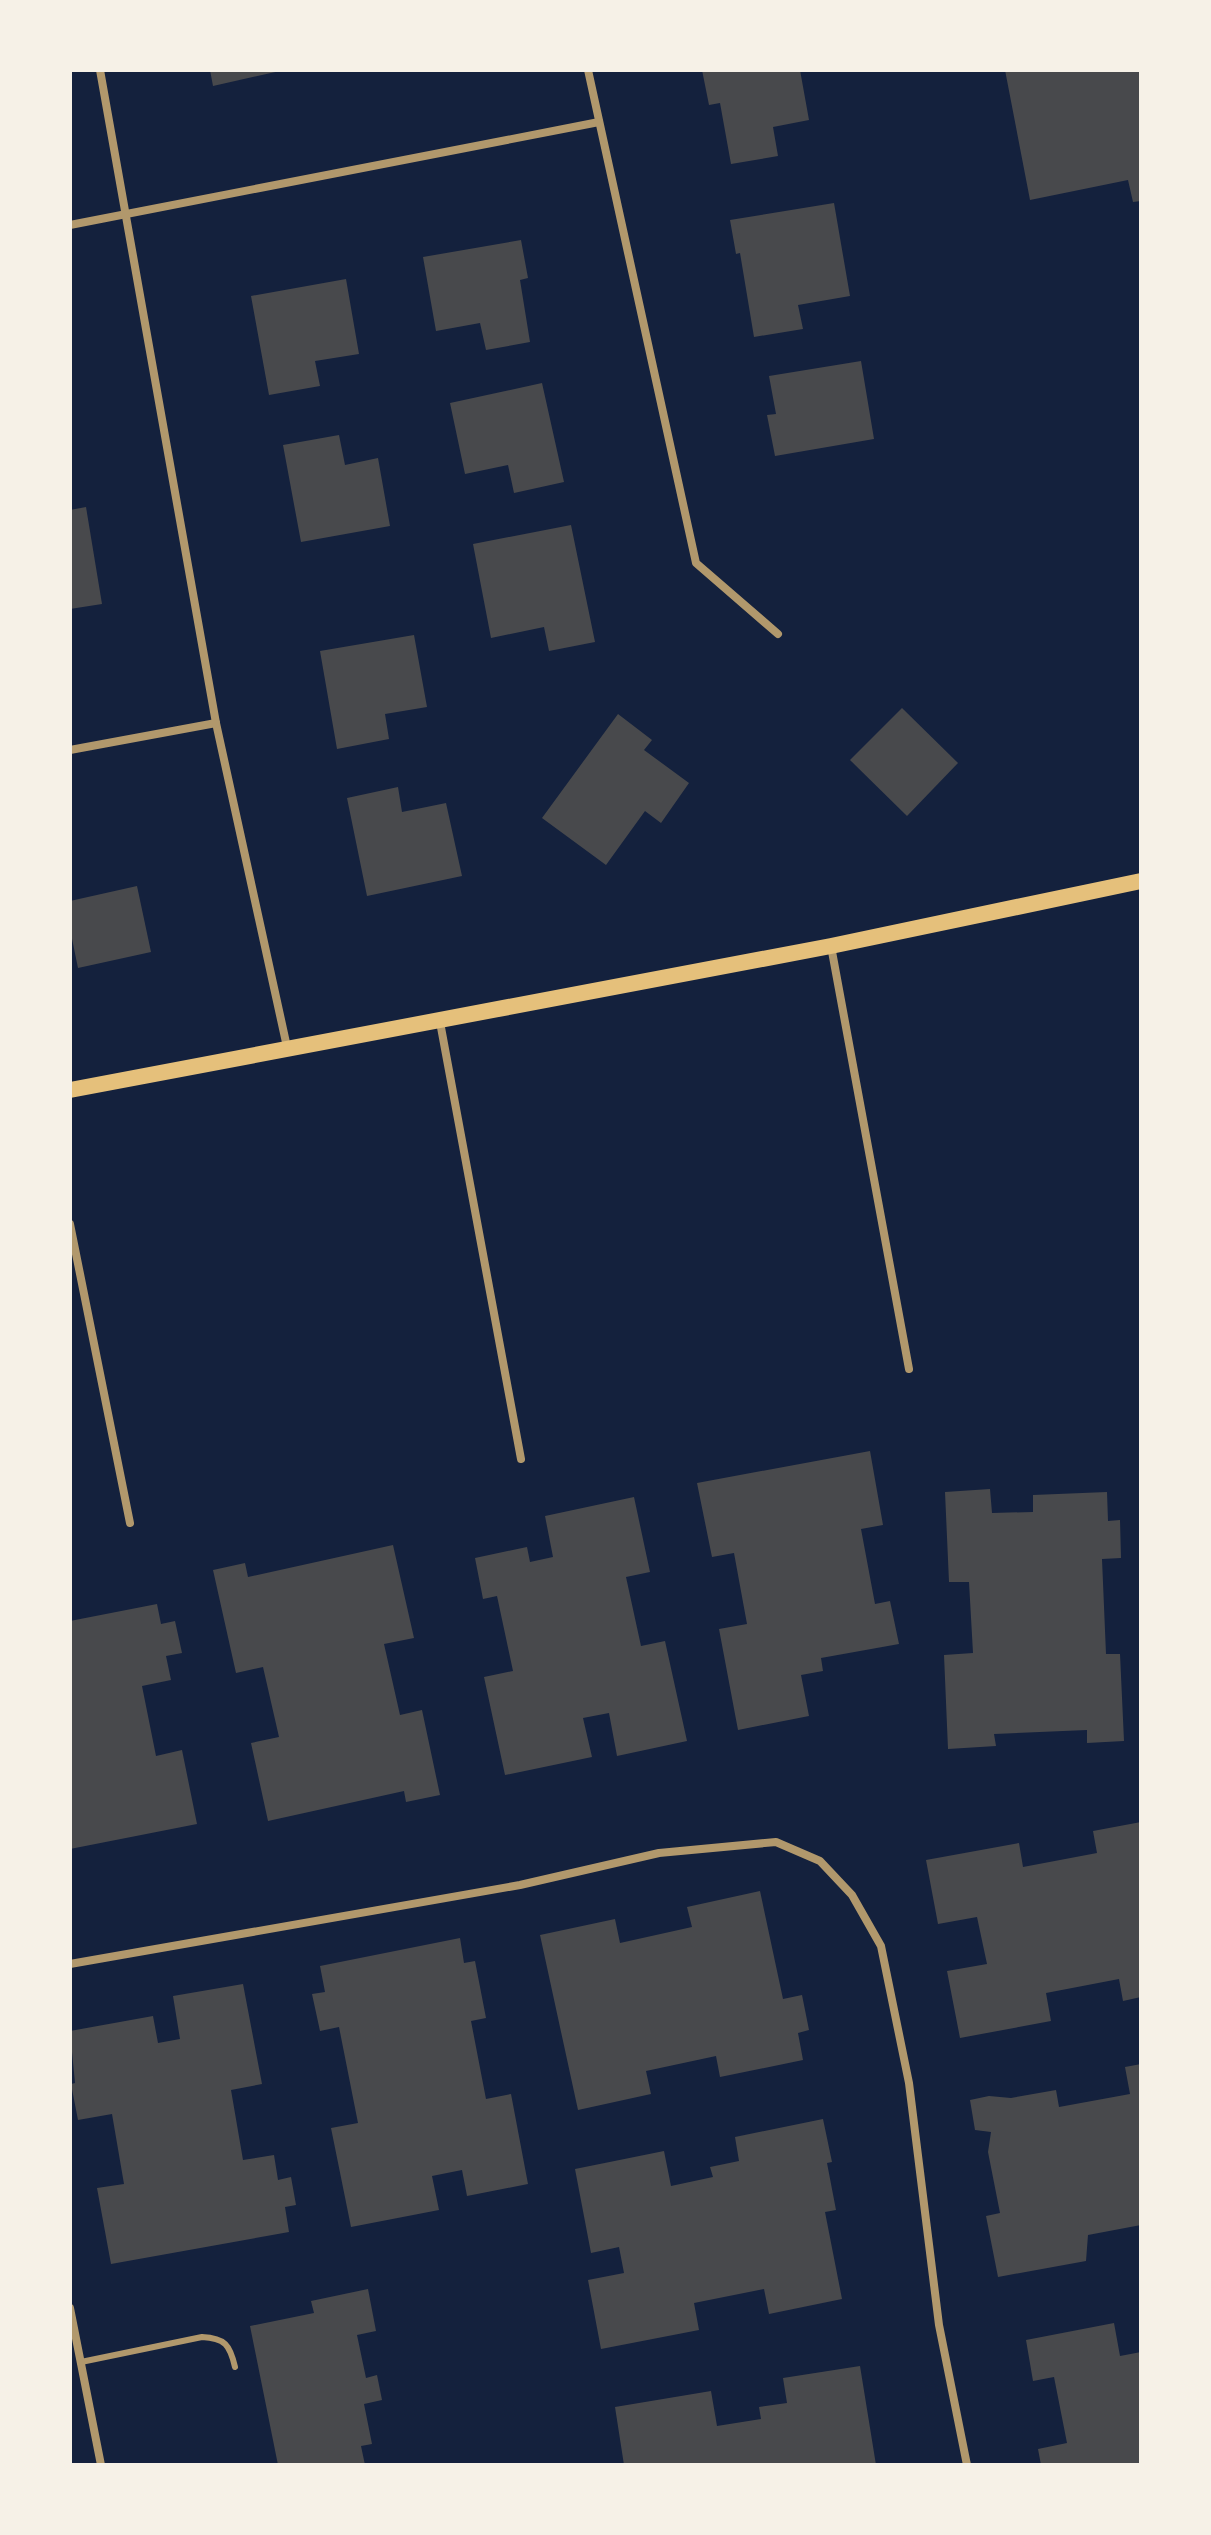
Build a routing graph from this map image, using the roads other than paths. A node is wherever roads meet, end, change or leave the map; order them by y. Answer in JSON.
{"nodes":[{"id":1,"x":100,"y":70,"type":"edge"},
{"id":2,"x":588,"y":70,"type":"edge"},
{"id":3,"x":599,"y":122,"type":"junction"},
{"id":4,"x":125,"y":214,"type":"junction"},
{"id":5,"x":70,"y":225,"type":"edge"},
{"id":6,"x":778,"y":634,"type":"dead end"},
{"id":7,"x":216,"y":723,"type":"junction"},
{"id":8,"x":70,"y":750,"type":"edge"},
{"id":9,"x":1141,"y":881,"type":"edge"},
{"id":10,"x":831,"y":946,"type":"junction"},
{"id":11,"x":440,"y":1022,"type":"junction"},
{"id":12,"x":287,"y":1047,"type":"junction"},
{"id":13,"x":70,"y":1090,"type":"edge"},
{"id":14,"x":70,"y":1224,"type":"edge"},
{"id":15,"x":909,"y":1369,"type":"dead end"},
{"id":16,"x":521,"y":1459,"type":"dead end"},
{"id":17,"x":130,"y":1523,"type":"dead end"},
{"id":18,"x":70,"y":1964,"type":"edge"},
{"id":19,"x":70,"y":2308,"type":"edge"},
{"id":20,"x":81,"y":2362,"type":"junction"},
{"id":21,"x":235,"y":2367,"type":"dead end"},
{"id":22,"x":101,"y":2465,"type":"edge"},
{"id":23,"x":967,"y":2465,"type":"edge"}],
"edges":[{"from":1,"to":4,"type":"street"},
{"from":2,"to":3,"type":"street"},
{"from":3,"to":4,"type":"street"},
{"from":3,"to":6,"type":"street"},
{"from":4,"to":5,"type":"street"},
{"from":4,"to":7,"type":"street"},
{"from":7,"to":8,"type":"street"},
{"from":7,"to":12,"type":"street"},
{"from":9,"to":10,"type":"main road"},
{"from":10,"to":11,"type":"main road"},
{"from":10,"to":15,"type":"street"},
{"from":11,"to":12,"type":"main road"},
{"from":11,"to":16,"type":"street"},
{"from":12,"to":13,"type":"main road"},
{"from":14,"to":17,"type":"street"},
{"from":18,"to":23,"type":"street"},
{"from":19,"to":20,"type":"street"},
{"from":20,"to":21,"type":"lane"},
{"from":20,"to":22,"type":"street"}]}
